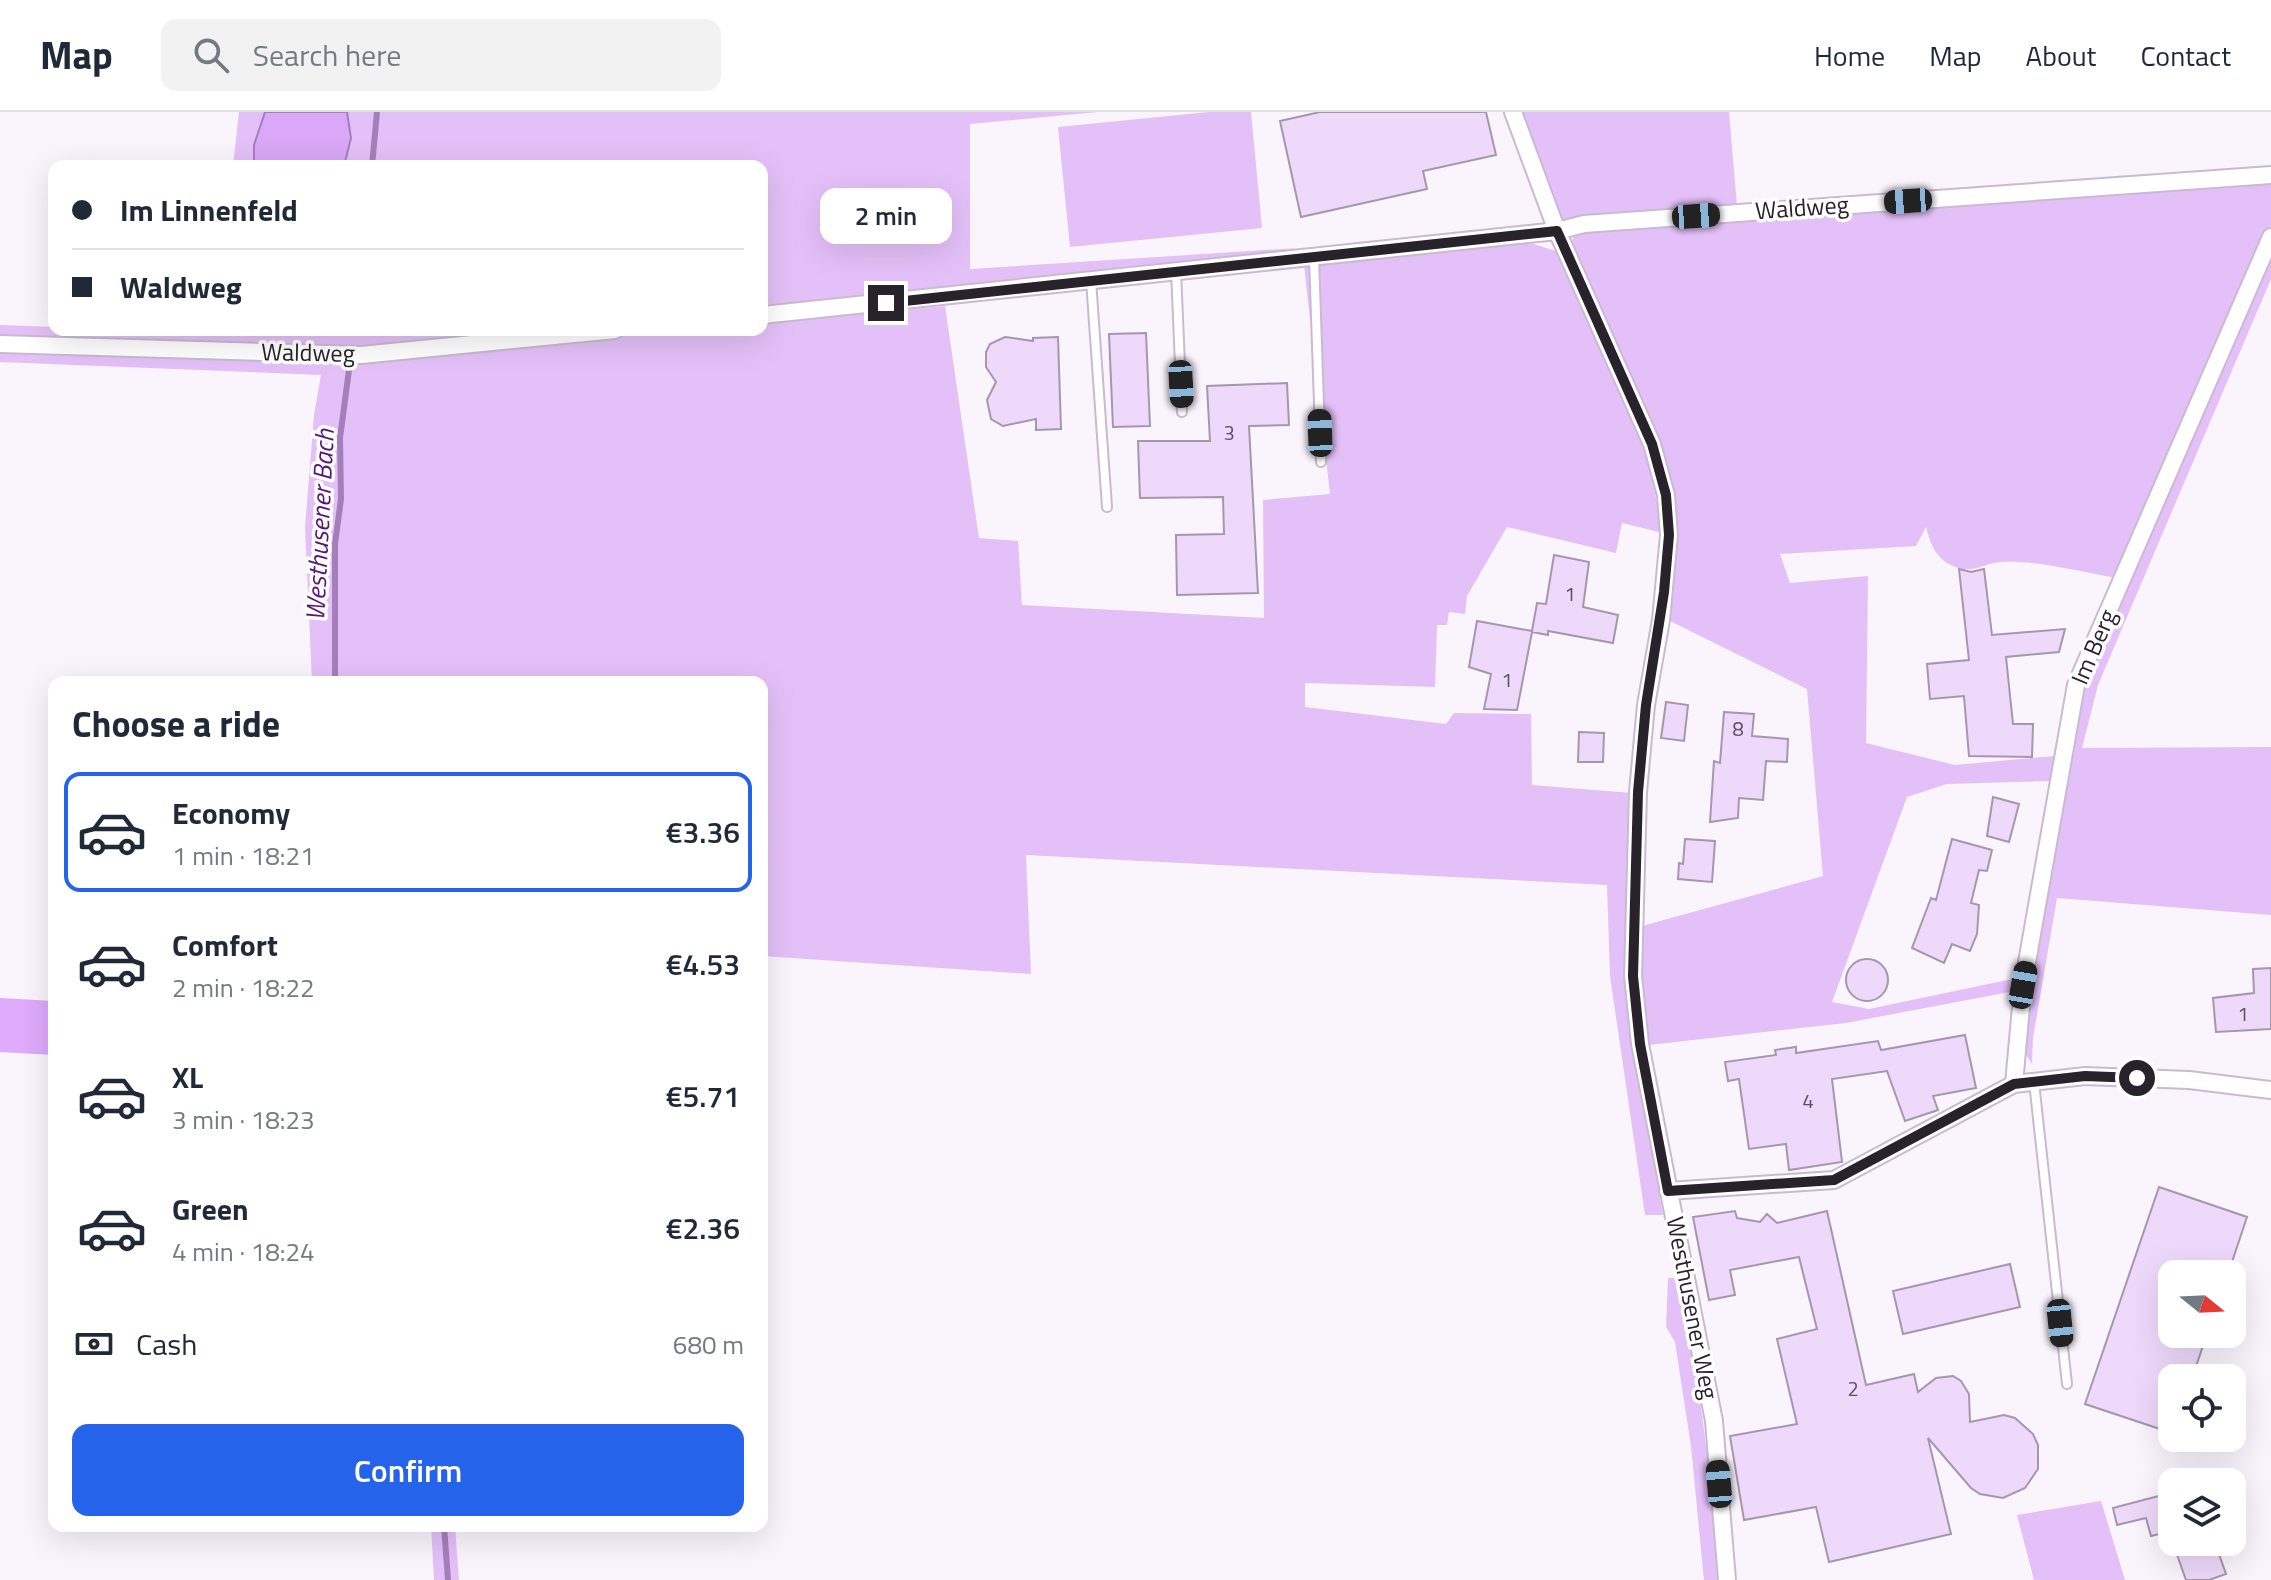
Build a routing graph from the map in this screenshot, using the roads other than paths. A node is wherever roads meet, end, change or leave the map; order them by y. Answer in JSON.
{"nodes":[{"id":1,"x":1513,"y":112,"type":"edge"},
{"id":2,"x":2271,"y":175,"type":"edge"},
{"id":3,"x":1557,"y":231,"type":"junction"},
{"id":4,"x":2271,"y":237,"type":"edge"},
{"id":5,"x":1314,"y":258,"type":"junction"},
{"id":6,"x":1176,"y":271,"type":"junction"},
{"id":7,"x":1091,"y":280,"type":"junction"},
{"id":8,"x":768,"y":314,"type":"edge"},
{"id":9,"x":554,"y":336,"type":"edge"},
{"id":10,"x":0,"y":344,"type":"edge"},
{"id":11,"x":1182,"y":412,"type":"dead end"},
{"id":12,"x":1321,"y":462,"type":"dead end"},
{"id":13,"x":1107,"y":507,"type":"dead end"},
{"id":14,"x":2034,"y":1082,"type":"junction"},
{"id":15,"x":2014,"y":1084,"type":"junction"},
{"id":16,"x":2271,"y":1090,"type":"edge"},
{"id":17,"x":1668,"y":1191,"type":"junction"},
{"id":18,"x":2067,"y":1384,"type":"dead end"},
{"id":19,"x":1727,"y":1580,"type":"edge"}],
"edges":[{"from":1,"to":3,"type":"street","name":"Westhusener Weg"},
{"from":2,"to":3,"type":"street","name":"Waldweg"},
{"from":3,"to":5,"type":"street","name":"Waldweg"},
{"from":3,"to":17,"type":"street","name":"Westhusener Weg"},
{"from":4,"to":15,"type":"street","name":"Im Berg"},
{"from":5,"to":6,"type":"street","name":"Waldweg"},
{"from":5,"to":12,"type":"lane"},
{"from":6,"to":7,"type":"street","name":"Waldweg"},
{"from":6,"to":11,"type":"lane"},
{"from":7,"to":8,"type":"street","name":"Waldweg"},
{"from":7,"to":13,"type":"lane"},
{"from":9,"to":10,"type":"street","name":"Waldweg"},
{"from":14,"to":15,"type":"street"},
{"from":14,"to":16,"type":"street"},
{"from":14,"to":18,"type":"lane"},
{"from":15,"to":17,"type":"street"},
{"from":17,"to":19,"type":"street","name":"Westhusener Weg"}]}
